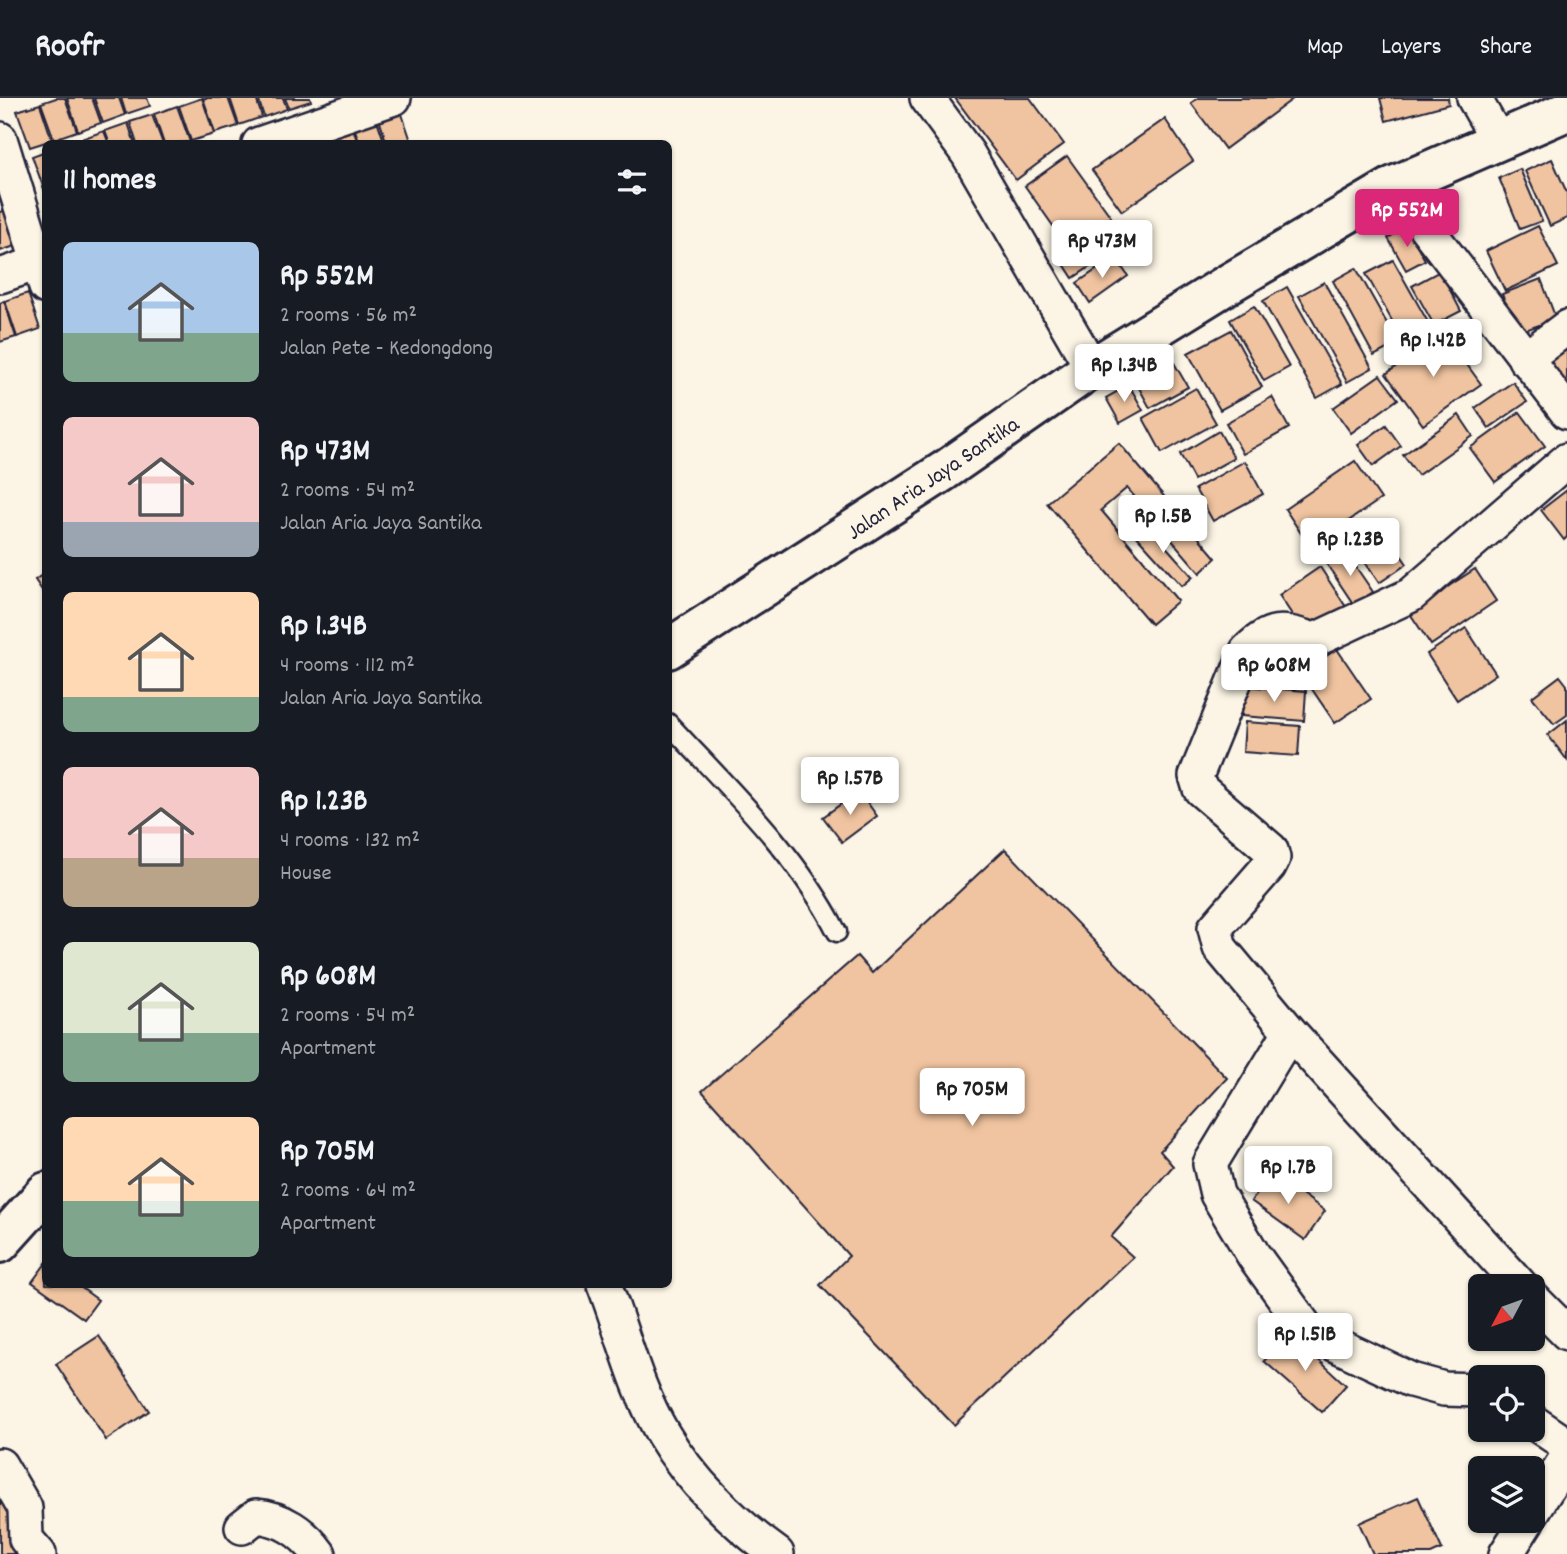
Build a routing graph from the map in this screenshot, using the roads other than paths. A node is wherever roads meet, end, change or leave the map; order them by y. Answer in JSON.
{"nodes":[{"id":1,"x":394,"y":98,"type":"edge"},
{"id":2,"x":927,"y":98,"type":"edge"},
{"id":3,"x":1474,"y":98,"type":"edge"},
{"id":4,"x":1567,"y":111,"type":"edge"},
{"id":5,"x":0,"y":139,"type":"edge"},
{"id":6,"x":271,"y":140,"type":"edge"},
{"id":7,"x":1499,"y":142,"type":"junction"},
{"id":8,"x":1394,"y":186,"type":"junction"},
{"id":9,"x":36,"y":219,"type":"edge"},
{"id":10,"x":42,"y":275,"type":"edge"},
{"id":11,"x":0,"y":276,"type":"edge"},
{"id":12,"x":1567,"y":327,"type":"edge"},
{"id":13,"x":1525,"y":359,"type":"junction"},
{"id":14,"x":1091,"y":368,"type":"junction"},
{"id":15,"x":1567,"y":412,"type":"edge"},
{"id":16,"x":1567,"y":460,"type":"edge"},
{"id":17,"x":672,"y":646,"type":"edge"},
{"id":18,"x":672,"y":727,"type":"edge"},
{"id":19,"x":837,"y":932,"type":"dead end"},
{"id":20,"x":1290,"y":1032,"type":"junction"},
{"id":21,"x":42,"y":1196,"type":"edge"},
{"id":22,"x":0,"y":1243,"type":"edge"},
{"id":23,"x":1510,"y":1274,"type":"edge"},
{"id":24,"x":606,"y":1288,"type":"edge"},
{"id":25,"x":1545,"y":1311,"type":"edge"},
{"id":26,"x":1567,"y":1333,"type":"edge"},
{"id":27,"x":1468,"y":1390,"type":"edge"},
{"id":28,"x":1545,"y":1430,"type":"edge"},
{"id":29,"x":1567,"y":1445,"type":"edge"},
{"id":30,"x":1567,"y":1457,"type":"edge"},
{"id":31,"x":0,"y":1465,"type":"edge"},
{"id":32,"x":1545,"y":1492,"type":"edge"},
{"id":33,"x":242,"y":1527,"type":"dead end"},
{"id":34,"x":1519,"y":1533,"type":"edge"},
{"id":35,"x":39,"y":1554,"type":"edge"},
{"id":36,"x":319,"y":1554,"type":"edge"},
{"id":37,"x":777,"y":1554,"type":"edge"},
{"id":38,"x":1506,"y":1554,"type":"edge"}],
"edges":[{"from":1,"to":6,"type":"street"},
{"from":2,"to":14,"type":"street"},
{"from":3,"to":7,"type":"street"},
{"from":4,"to":7,"type":"street","name":"Jalan Aria Jaya Santika"},
{"from":5,"to":9,"type":"street"},
{"from":7,"to":8,"type":"street","name":"Jalan Aria Jaya Santika"},
{"from":8,"to":13,"type":"street"},
{"from":8,"to":14,"type":"street","name":"Jalan Aria Jaya Santika"},
{"from":9,"to":10,"type":"street"},
{"from":10,"to":11,"type":"street"},
{"from":12,"to":13,"type":"street"},
{"from":13,"to":15,"type":"street"},
{"from":14,"to":17,"type":"street","name":"Jalan Aria Jaya Santika"},
{"from":16,"to":20,"type":"street"},
{"from":18,"to":19,"type":"lane"},
{"from":20,"to":23,"type":"street"},
{"from":20,"to":27,"type":"street"},
{"from":21,"to":22,"type":"street"},
{"from":24,"to":37,"type":"street"},
{"from":25,"to":26,"type":"street"},
{"from":28,"to":29,"type":"street"},
{"from":30,"to":32,"type":"street"},
{"from":31,"to":35,"type":"street"},
{"from":33,"to":36,"type":"street"},
{"from":34,"to":38,"type":"street"}]}
